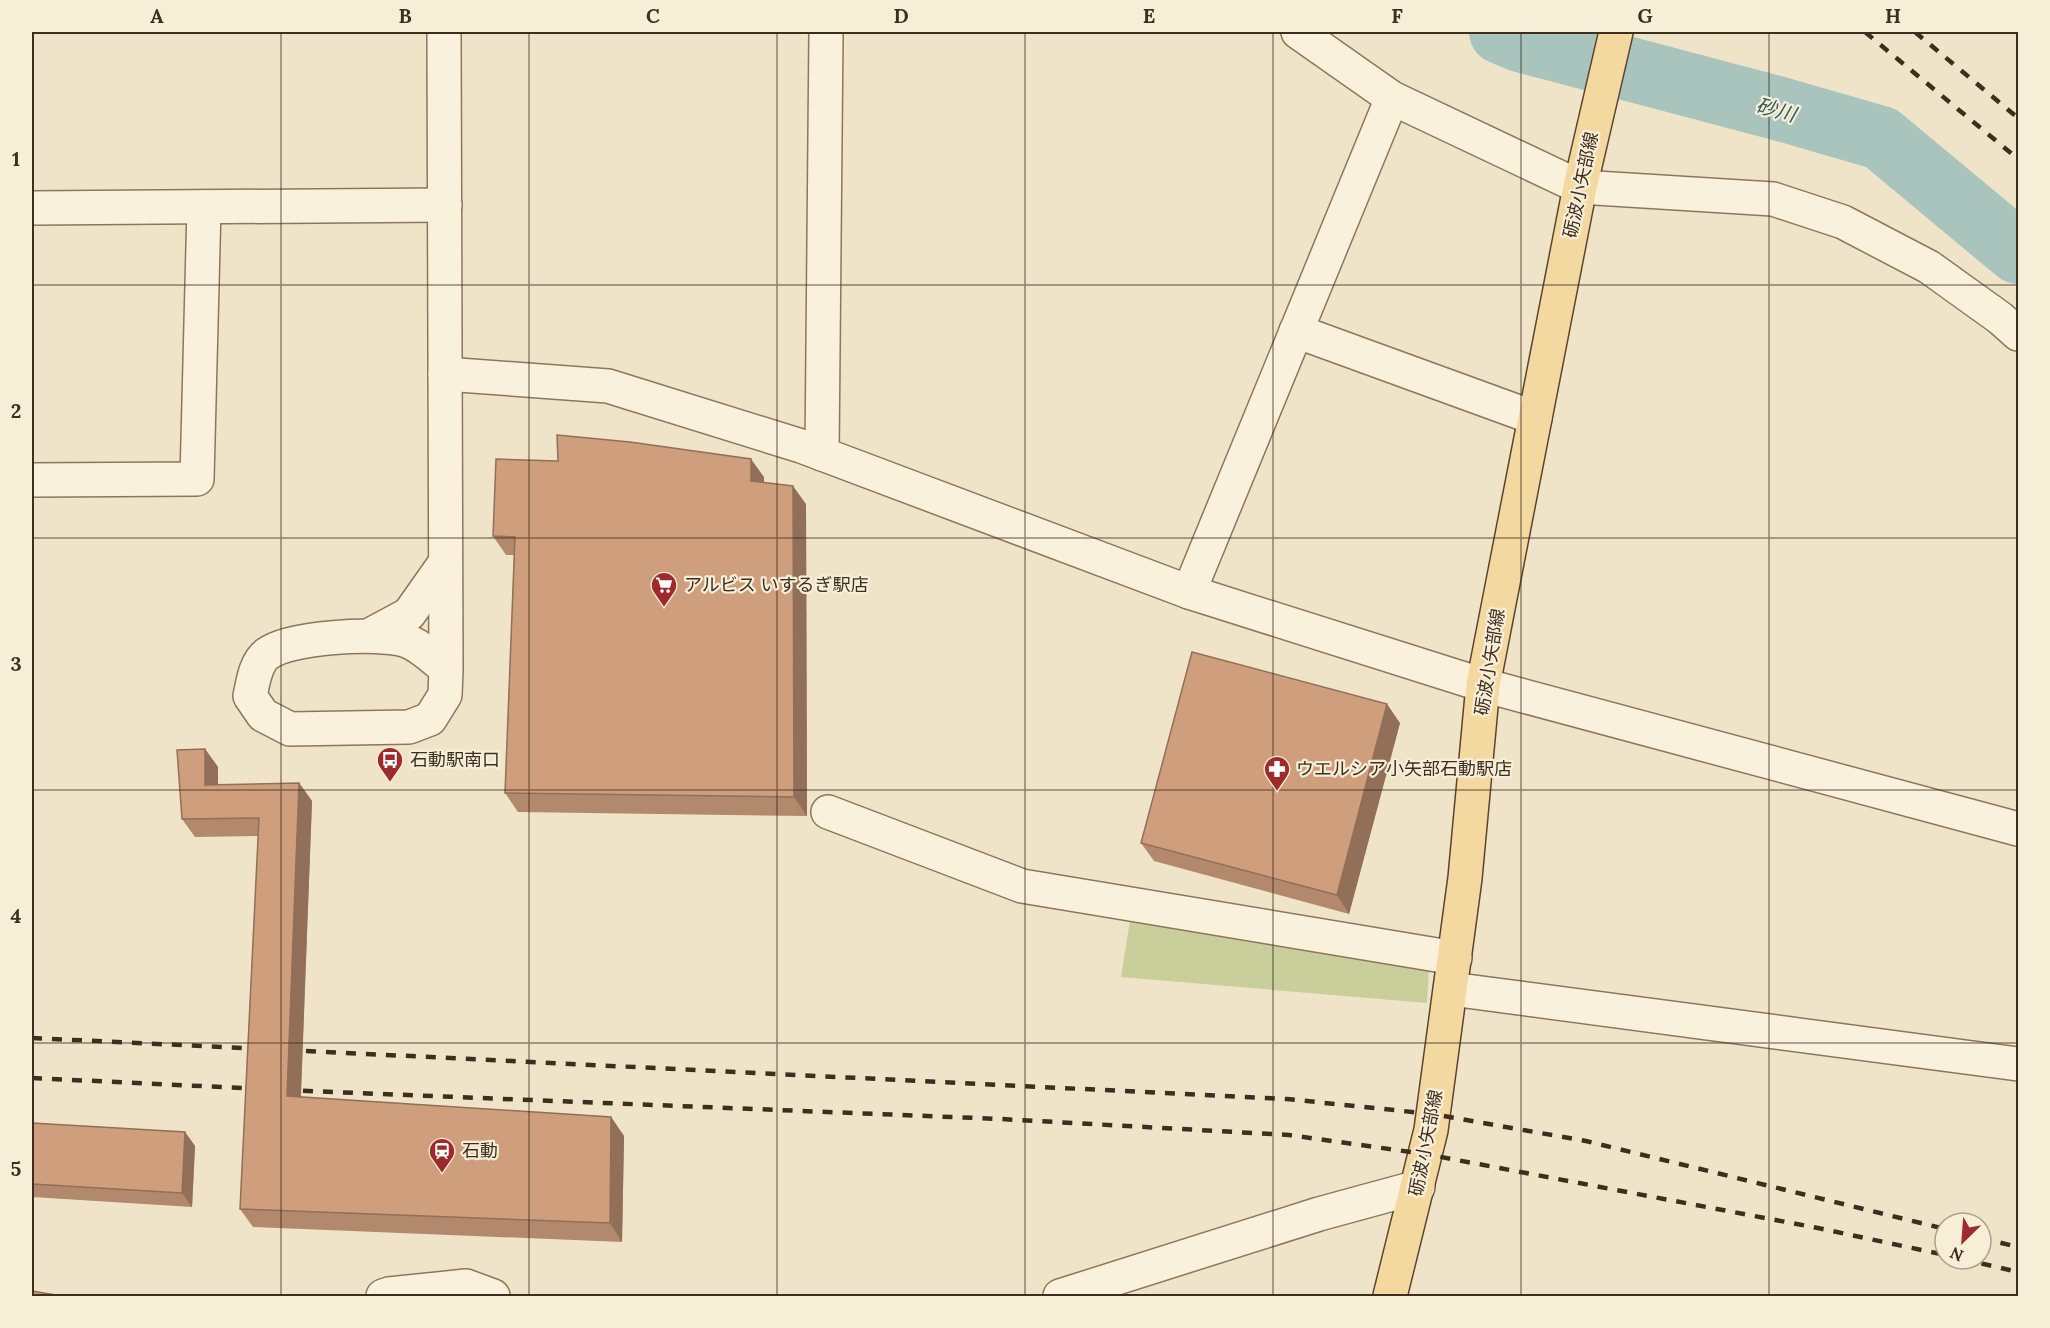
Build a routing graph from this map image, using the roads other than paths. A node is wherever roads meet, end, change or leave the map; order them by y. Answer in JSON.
{"nodes":[{"id":1,"x":444,"y":32,"type":"edge"},
{"id":2,"x":826,"y":32,"type":"edge"},
{"id":3,"x":1298,"y":32,"type":"edge"},
{"id":4,"x":1616,"y":32,"type":"edge"},
{"id":5,"x":1392,"y":98,"type":"junction"},
{"id":6,"x":1580,"y":187,"type":"junction"},
{"id":7,"x":445,"y":205,"type":"junction"},
{"id":8,"x":204,"y":207,"type":"junction"},
{"id":9,"x":32,"y":208,"type":"edge"},
{"id":10,"x":1296,"y":331,"type":"junction"},
{"id":11,"x":2019,"y":334,"type":"edge"},
{"id":12,"x":445,"y":374,"type":"junction"},
{"id":13,"x":1535,"y":418,"type":"junction"},
{"id":14,"x":822,"y":454,"type":"junction"},
{"id":15,"x":32,"y":480,"type":"edge"},
{"id":16,"x":445,"y":563,"type":"junction"},
{"id":17,"x":1189,"y":592,"type":"junction"},
{"id":18,"x":370,"y":635,"type":"junction"},
{"id":19,"x":446,"y":669,"type":"junction"},
{"id":20,"x":1483,"y":685,"type":"junction"},
{"id":21,"x":828,"y":812,"type":"dead end"},
{"id":22,"x":2019,"y":829,"type":"edge"},
{"id":23,"x":1455,"y":958,"type":"junction"},
{"id":24,"x":1451,"y":989,"type":"junction"},
{"id":25,"x":2019,"y":1064,"type":"edge"},
{"id":26,"x":1418,"y":1187,"type":"junction"},
{"id":27,"x":383,"y":1296,"type":"edge"},
{"id":28,"x":493,"y":1296,"type":"edge"},
{"id":29,"x":1060,"y":1296,"type":"edge"},
{"id":30,"x":1390,"y":1296,"type":"edge"}],
"edges":[{"from":1,"to":7,"type":"street"},
{"from":2,"to":14,"type":"street"},
{"from":3,"to":5,"type":"street"},
{"from":4,"to":6,"type":"main road","name":"砺波小矢部線"},
{"from":5,"to":6,"type":"street"},
{"from":5,"to":10,"type":"street"},
{"from":6,"to":11,"type":"street"},
{"from":6,"to":13,"type":"main road","name":"砺波小矢部線"},
{"from":7,"to":8,"type":"street"},
{"from":7,"to":12,"type":"street"},
{"from":8,"to":9,"type":"street"},
{"from":8,"to":15,"type":"street"},
{"from":10,"to":13,"type":"street"},
{"from":10,"to":17,"type":"street"},
{"from":12,"to":14,"type":"street"},
{"from":12,"to":16,"type":"street"},
{"from":13,"to":20,"type":"main road","name":"砺波小矢部線"},
{"from":14,"to":17,"type":"street"},
{"from":16,"to":18,"type":"street"},
{"from":16,"to":19,"type":"street"},
{"from":17,"to":20,"type":"street"},
{"from":18,"to":19,"type":"street"},
{"from":18,"to":19,"type":"street"},
{"from":20,"to":22,"type":"street"},
{"from":20,"to":23,"type":"main road","name":"砺波小矢部線"},
{"from":21,"to":23,"type":"street"},
{"from":23,"to":24,"type":"main road","name":"砺波小矢部線"},
{"from":24,"to":25,"type":"street"},
{"from":24,"to":26,"type":"main road","name":"砺波小矢部線"},
{"from":26,"to":29,"type":"street"},
{"from":26,"to":30,"type":"main road","name":"砺波小矢部線"},
{"from":27,"to":28,"type":"street"}]}
